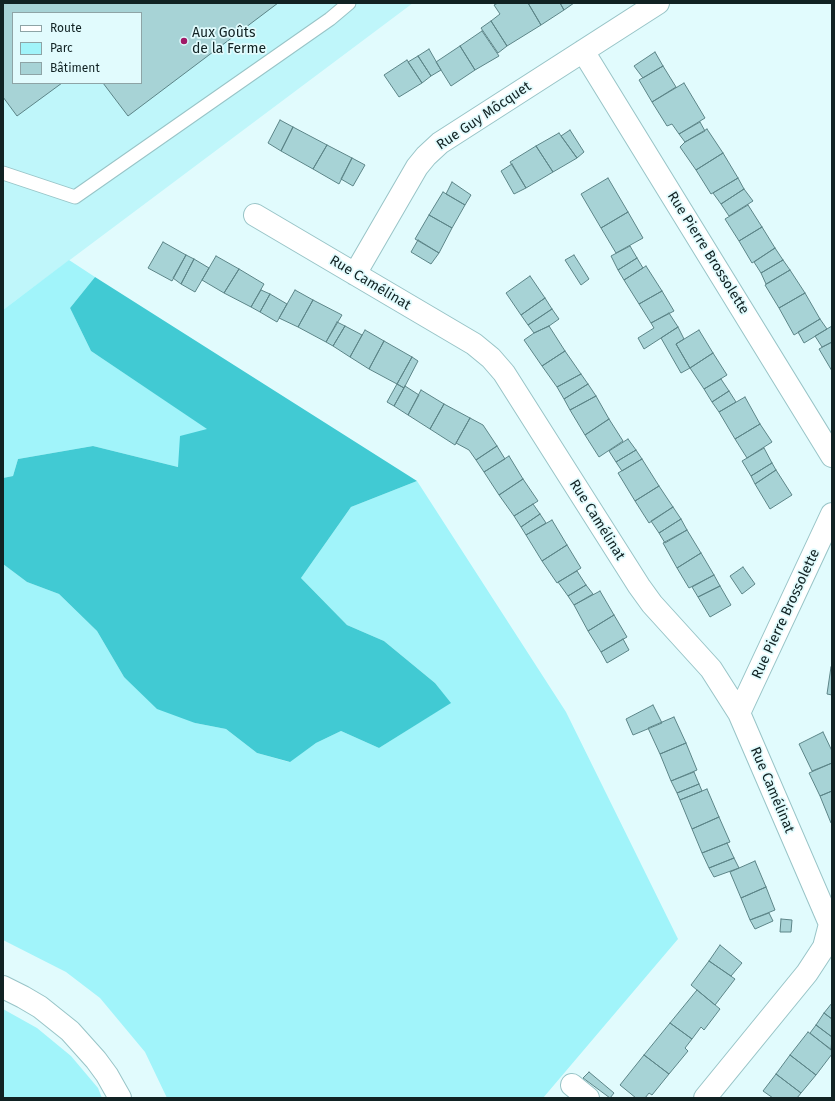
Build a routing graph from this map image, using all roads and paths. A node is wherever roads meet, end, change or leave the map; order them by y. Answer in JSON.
{"nodes":[{"id":1,"x":349,"y":3,"type":"edge"},
{"id":2,"x":658,"y":3,"type":"edge"},
{"id":3,"x":583,"y":51,"type":"junction"},
{"id":4,"x":3,"y":174,"type":"edge"},
{"id":5,"x":255,"y":215,"type":"dead end"},
{"id":6,"x":355,"y":274,"type":"junction"},
{"id":7,"x":832,"y":456,"type":"edge"},
{"id":8,"x":832,"y":514,"type":"edge"},
{"id":9,"x":739,"y":713,"type":"junction"},
{"id":10,"x":831,"y":924,"type":"edge"},
{"id":11,"x":4,"y":987,"type":"edge"},
{"id":12,"x":120,"y":1098,"type":"edge"},
{"id":13,"x":705,"y":1098,"type":"edge"}],
"edges":[{"from":1,"to":4,"type":"lane"},
{"from":2,"to":3,"type":"street","name":"Rue Guy Môcquet"},
{"from":3,"to":6,"type":"street","name":"Rue Guy Môcquet"},
{"from":3,"to":7,"type":"street","name":"Rue Pierre Brossolette"},
{"from":5,"to":6,"type":"street","name":"Rue Camélinat"},
{"from":6,"to":9,"type":"street","name":"Rue Camélinat"},
{"from":8,"to":9,"type":"street","name":"Rue Pierre Brossolette"},
{"from":9,"to":10,"type":"street","name":"Rue Camélinat"},
{"from":10,"to":13,"type":"street"},
{"from":11,"to":12,"type":"street"}]}
